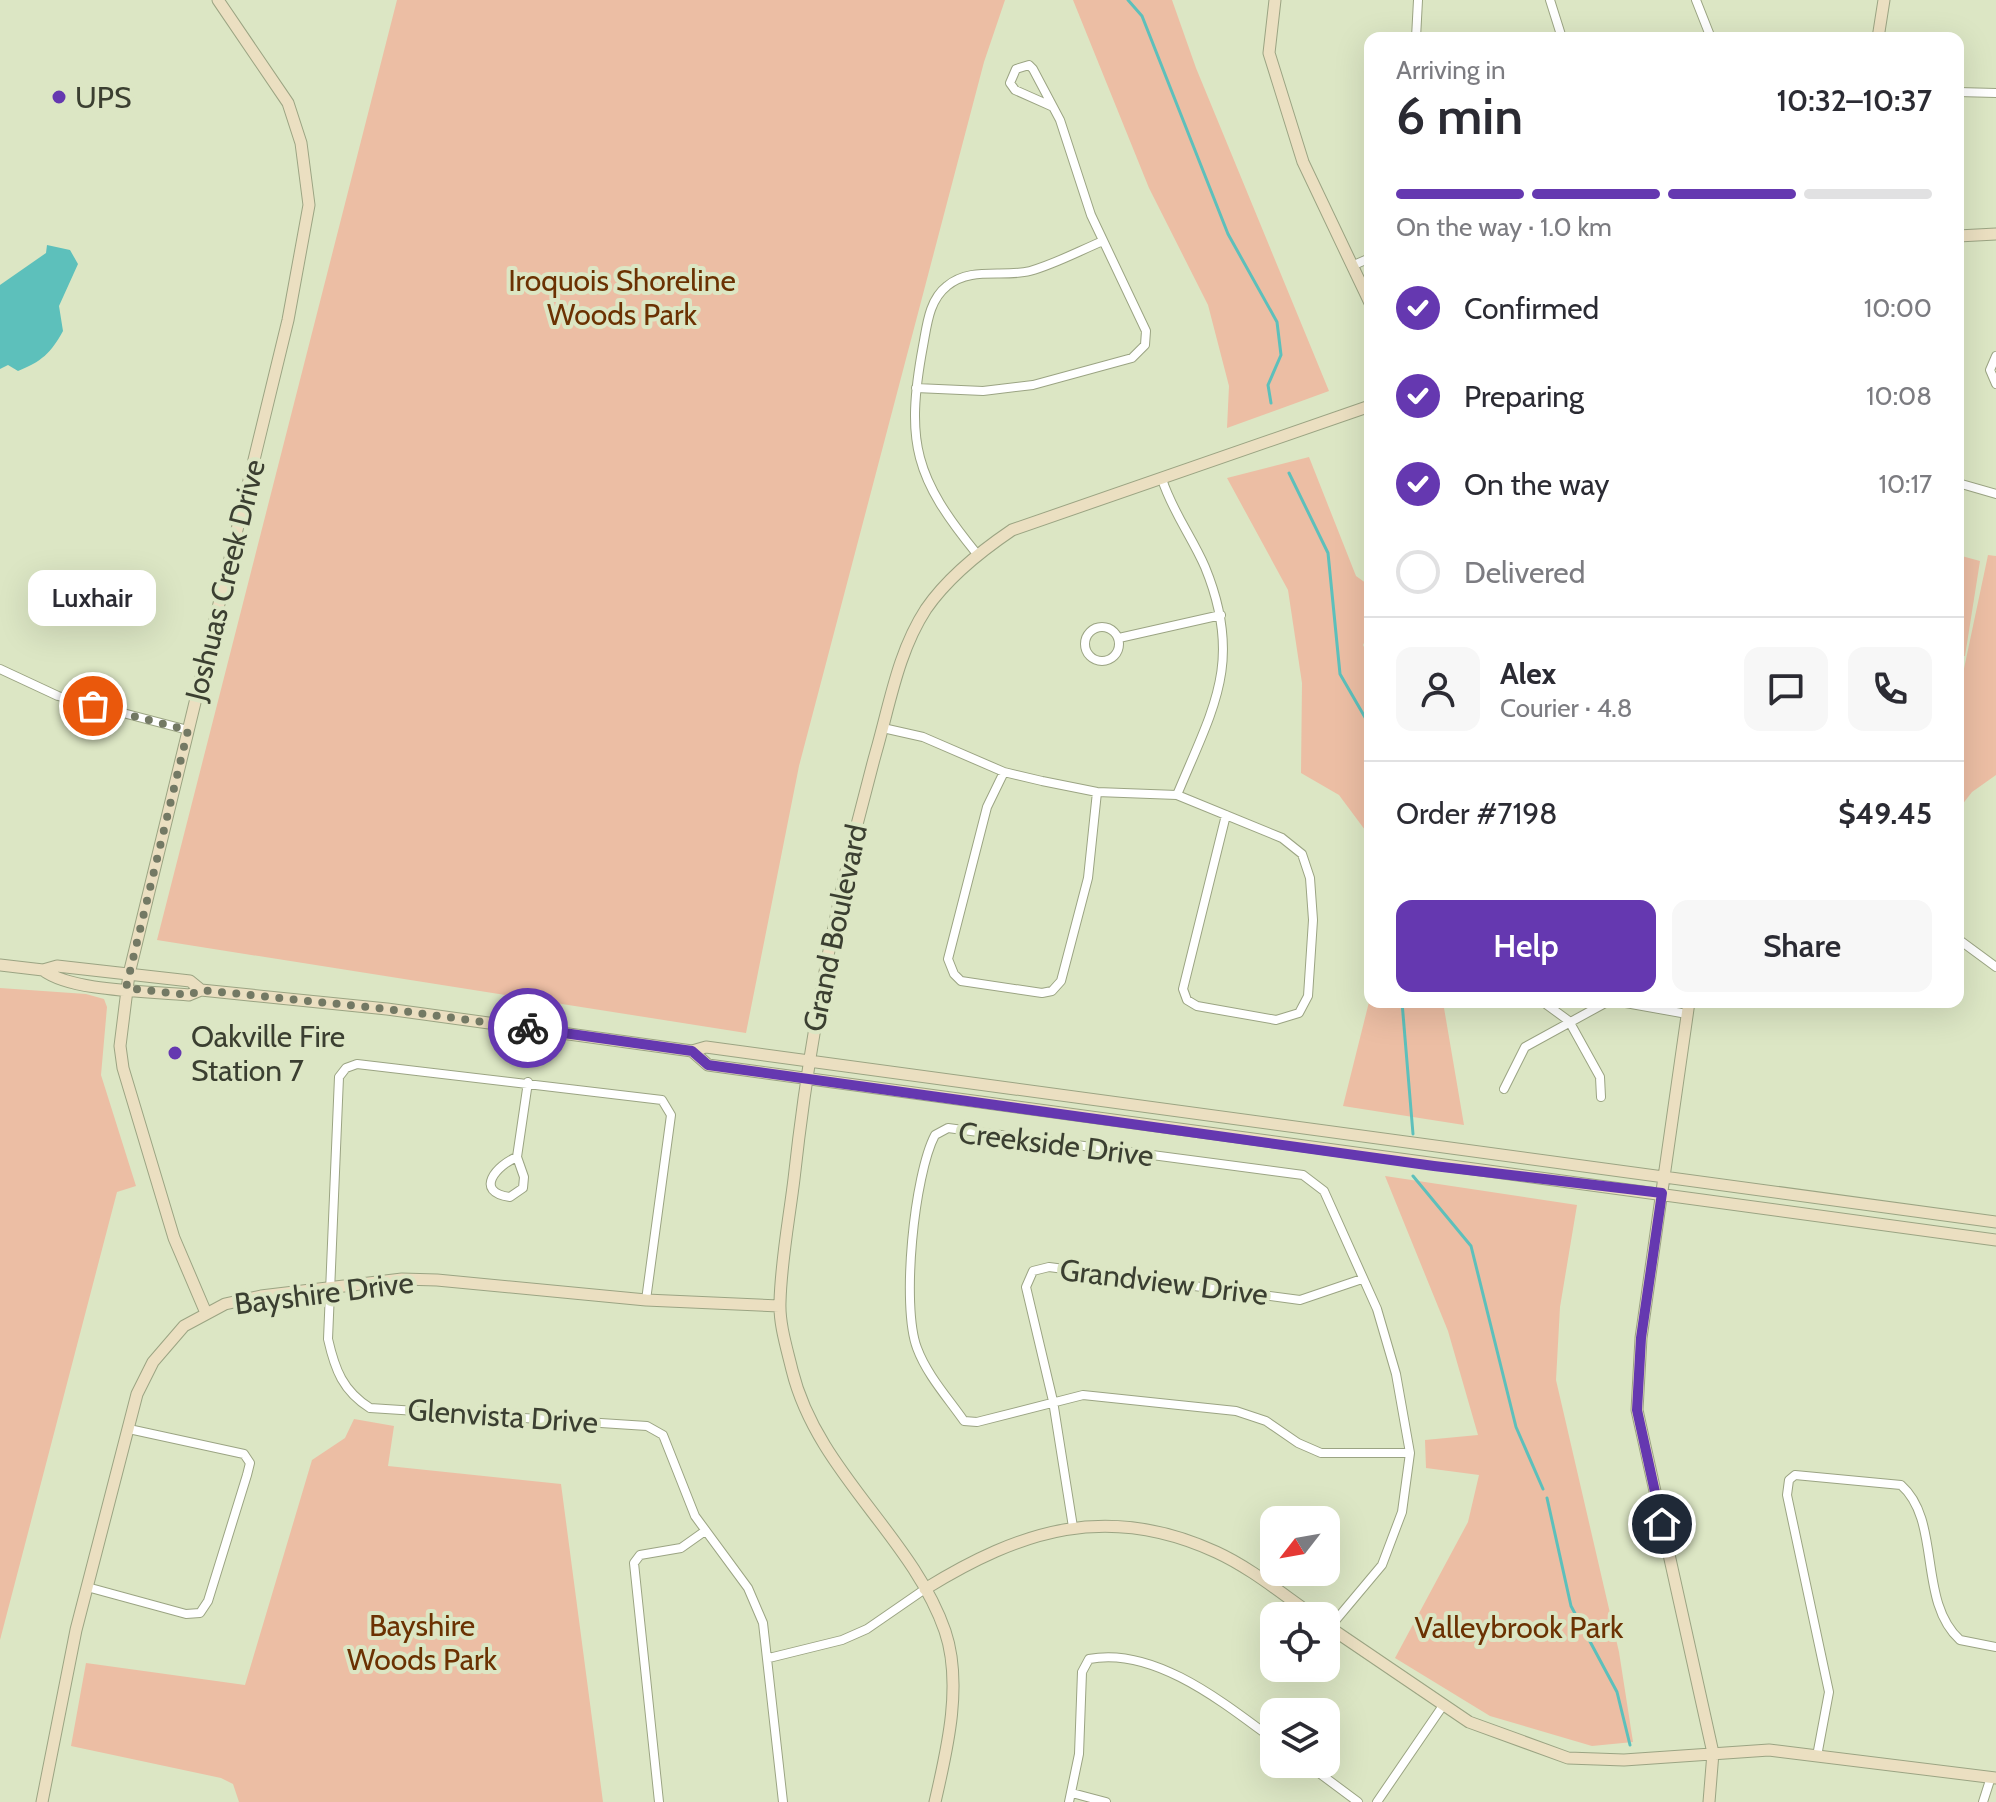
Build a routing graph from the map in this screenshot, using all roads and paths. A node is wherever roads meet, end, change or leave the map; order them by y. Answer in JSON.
{"nodes":[{"id":1,"x":218,"y":0,"type":"edge"},
{"id":2,"x":1275,"y":0,"type":"edge"},
{"id":3,"x":1418,"y":0,"type":"edge"},
{"id":4,"x":1550,"y":0,"type":"edge"},
{"id":5,"x":1696,"y":0,"type":"edge"},
{"id":6,"x":1884,"y":0,"type":"edge"},
{"id":7,"x":1416,"y":32,"type":"edge"},
{"id":8,"x":1560,"y":32,"type":"edge"},
{"id":9,"x":1709,"y":32,"type":"edge"},
{"id":10,"x":1879,"y":32,"type":"edge"},
{"id":11,"x":1964,"y":92,"type":"edge"},
{"id":12,"x":1996,"y":93,"type":"edge"},
{"id":13,"x":1051,"y":106,"type":"junction"},
{"id":14,"x":1996,"y":234,"type":"edge"},
{"id":15,"x":1964,"y":236,"type":"edge"},
{"id":16,"x":1103,"y":241,"type":"junction"},
{"id":17,"x":1364,"y":261,"type":"edge"},
{"id":18,"x":1354,"y":265,"type":"junction"},
{"id":19,"x":1364,"y":289,"type":"edge"},
{"id":20,"x":1996,"y":356,"type":"edge"},
{"id":21,"x":1996,"y":384,"type":"edge"},
{"id":22,"x":916,"y":388,"type":"junction"},
{"id":23,"x":1364,"y":408,"type":"edge"},
{"id":24,"x":1162,"y":479,"type":"junction"},
{"id":25,"x":1964,"y":485,"type":"edge"},
{"id":26,"x":1996,"y":494,"type":"edge"},
{"id":27,"x":977,"y":554,"type":"junction"},
{"id":28,"x":1221,"y":615,"type":"junction"},
{"id":29,"x":1119,"y":638,"type":"junction"},
{"id":30,"x":0,"y":669,"type":"edge"},
{"id":31,"x":883,"y":728,"type":"junction"},
{"id":32,"x":188,"y":730,"type":"junction"},
{"id":33,"x":1004,"y":772,"type":"junction"},
{"id":34,"x":1097,"y":792,"type":"junction"},
{"id":35,"x":1177,"y":795,"type":"junction"},
{"id":36,"x":1226,"y":815,"type":"junction"},
{"id":37,"x":1964,"y":943,"type":"edge"},
{"id":38,"x":0,"y":965,"type":"edge"},
{"id":39,"x":1996,"y":967,"type":"edge"},
{"id":40,"x":43,"y":970,"type":"junction"},
{"id":41,"x":129,"y":974,"type":"junction"},
{"id":42,"x":126,"y":988,"type":"junction"},
{"id":43,"x":201,"y":990,"type":"junction"},
{"id":44,"x":1551,"y":1008,"type":"edge"},
{"id":45,"x":1595,"y":1008,"type":"edge"},
{"id":46,"x":1688,"y":1008,"type":"edge"},
{"id":47,"x":1569,"y":1021,"type":"junction"},
{"id":48,"x":692,"y":1051,"type":"junction"},
{"id":49,"x":807,"y":1061,"type":"junction"},
{"id":50,"x":805,"y":1077,"type":"junction"},
{"id":51,"x":528,"y":1082,"type":"junction"},
{"id":52,"x":1504,"y":1089,"type":"dead end"},
{"id":53,"x":1601,"y":1097,"type":"dead end"},
{"id":54,"x":517,"y":1157,"type":"junction"},
{"id":55,"x":1664,"y":1178,"type":"junction"},
{"id":56,"x":1662,"y":1193,"type":"junction"},
{"id":57,"x":1996,"y":1222,"type":"edge"},
{"id":58,"x":1996,"y":1240,"type":"edge"},
{"id":59,"x":1362,"y":1279,"type":"junction"},
{"id":60,"x":329,"y":1287,"type":"junction"},
{"id":61,"x":646,"y":1300,"type":"junction"},
{"id":62,"x":779,"y":1306,"type":"junction"},
{"id":63,"x":206,"y":1313,"type":"junction"},
{"id":64,"x":1053,"y":1401,"type":"junction"},
{"id":65,"x":129,"y":1429,"type":"junction"},
{"id":66,"x":1410,"y":1453,"type":"junction"},
{"id":67,"x":1073,"y":1527,"type":"junction"},
{"id":68,"x":705,"y":1531,"type":"junction"},
{"id":69,"x":87,"y":1587,"type":"junction"},
{"id":70,"x":925,"y":1589,"type":"junction"},
{"id":71,"x":1294,"y":1602,"type":"edge"},
{"id":72,"x":1340,"y":1612,"type":"edge"},
{"id":73,"x":1340,"y":1635,"type":"edge"},
{"id":74,"x":1996,"y":1647,"type":"edge"},
{"id":75,"x":769,"y":1658,"type":"junction"},
{"id":76,"x":1442,"y":1707,"type":"junction"},
{"id":77,"x":1260,"y":1731,"type":"edge"},
{"id":78,"x":1713,"y":1753,"type":"junction"},
{"id":79,"x":1817,"y":1756,"type":"junction"},
{"id":80,"x":1326,"y":1778,"type":"edge"},
{"id":81,"x":1993,"y":1778,"type":"edge"},
{"id":82,"x":1070,"y":1797,"type":"edge"},
{"id":83,"x":42,"y":1802,"type":"edge"},
{"id":84,"x":659,"y":1802,"type":"edge"},
{"id":85,"x":783,"y":1802,"type":"edge"},
{"id":86,"x":935,"y":1802,"type":"edge"},
{"id":87,"x":1106,"y":1802,"type":"edge"},
{"id":88,"x":1358,"y":1802,"type":"edge"},
{"id":89,"x":1377,"y":1802,"type":"edge"},
{"id":90,"x":1709,"y":1802,"type":"edge"},
{"id":91,"x":1983,"y":1802,"type":"edge"}],
"edges":[{"from":1,"to":32,"type":"street","name":"Joshuas Creek Drive"},
{"from":2,"to":18,"type":"street"},
{"from":3,"to":7,"type":"street"},
{"from":4,"to":8,"type":"street"},
{"from":5,"to":9,"type":"street"},
{"from":6,"to":10,"type":"street"},
{"from":11,"to":12,"type":"street"},
{"from":13,"to":13,"type":"street"},
{"from":13,"to":16,"type":"street"},
{"from":14,"to":15,"type":"street"},
{"from":16,"to":22,"type":"street"},
{"from":16,"to":22,"type":"street"},
{"from":17,"to":18,"type":"street"},
{"from":18,"to":19,"type":"street"},
{"from":20,"to":21,"type":"street"},
{"from":22,"to":27,"type":"street"},
{"from":23,"to":24,"type":"street","name":"Grand Boulevard"},
{"from":24,"to":27,"type":"street","name":"Grand Boulevard"},
{"from":24,"to":28,"type":"street"},
{"from":25,"to":26,"type":"street"},
{"from":27,"to":31,"type":"street","name":"Grand Boulevard"},
{"from":28,"to":29,"type":"street"},
{"from":28,"to":35,"type":"street"},
{"from":29,"to":29,"type":"street"},
{"from":30,"to":32,"type":"street"},
{"from":31,"to":33,"type":"street"},
{"from":31,"to":49,"type":"street","name":"Grand Boulevard"},
{"from":32,"to":41,"type":"street","name":"Joshuas Creek Drive"},
{"from":33,"to":34,"type":"street"},
{"from":33,"to":34,"type":"street"},
{"from":34,"to":35,"type":"street"},
{"from":35,"to":36,"type":"street"},
{"from":36,"to":36,"type":"street"},
{"from":37,"to":39,"type":"street"},
{"from":38,"to":40,"type":"street"},
{"from":40,"to":41,"type":"street"},
{"from":40,"to":42,"type":"street"},
{"from":41,"to":42,"type":"street","name":"Joshuas Creek Drive"},
{"from":41,"to":43,"type":"street"},
{"from":42,"to":43,"type":"street"},
{"from":42,"to":63,"type":"street","name":"Joshuas Creek Drive"},
{"from":43,"to":48,"type":"street"},
{"from":44,"to":47,"type":"street"},
{"from":45,"to":47,"type":"street"},
{"from":46,"to":55,"type":"street"},
{"from":47,"to":52,"type":"street"},
{"from":47,"to":53,"type":"street"},
{"from":48,"to":49,"type":"street"},
{"from":48,"to":50,"type":"street"},
{"from":49,"to":50,"type":"street","name":"Grand Boulevard"},
{"from":49,"to":55,"type":"street"},
{"from":50,"to":56,"type":"street"},
{"from":50,"to":62,"type":"street","name":"Grand Boulevard"},
{"from":51,"to":54,"type":"street"},
{"from":51,"to":60,"type":"street"},
{"from":51,"to":61,"type":"street"},
{"from":54,"to":54,"type":"street"},
{"from":55,"to":56,"type":"street"},
{"from":55,"to":57,"type":"street"},
{"from":56,"to":58,"type":"street"},
{"from":56,"to":78,"type":"street"},
{"from":59,"to":64,"type":"street","name":"Grandview Drive"},
{"from":59,"to":64,"type":"street","name":"Creekside Drive"},
{"from":59,"to":66,"type":"street","name":"Creekside Drive"},
{"from":60,"to":61,"type":"street","name":"Bayshire Drive"},
{"from":60,"to":63,"type":"street","name":"Bayshire Drive"},
{"from":60,"to":68,"type":"street","name":"Glenvista Drive"},
{"from":61,"to":62,"type":"street","name":"Bayshire Drive"},
{"from":62,"to":70,"type":"street","name":"Grand Boulevard"},
{"from":63,"to":65,"type":"street","name":"Bayshire Drive"},
{"from":64,"to":66,"type":"street","name":"Creekside Drive"},
{"from":64,"to":67,"type":"street","name":"Grandview Drive"},
{"from":65,"to":69,"type":"street","name":"Bayshire Drive"},
{"from":65,"to":69,"type":"street"},
{"from":66,"to":72,"type":"street","name":"Creekside Drive"},
{"from":67,"to":70,"type":"street"},
{"from":67,"to":71,"type":"street"},
{"from":68,"to":75,"type":"street","name":"Glenvista Drive"},
{"from":68,"to":84,"type":"street"},
{"from":69,"to":83,"type":"street","name":"Bayshire Drive"},
{"from":70,"to":75,"type":"street"},
{"from":70,"to":86,"type":"street","name":"Grand Boulevard"},
{"from":73,"to":76,"type":"street"},
{"from":74,"to":79,"type":"street"},
{"from":75,"to":85,"type":"street","name":"Glenvista Drive"},
{"from":76,"to":78,"type":"street"},
{"from":76,"to":89,"type":"street"},
{"from":77,"to":82,"type":"street"},
{"from":78,"to":79,"type":"street"},
{"from":78,"to":90,"type":"street"},
{"from":79,"to":81,"type":"street"},
{"from":80,"to":88,"type":"street"},
{"from":81,"to":91,"type":"street"},
{"from":82,"to":87,"type":"street"}]}
